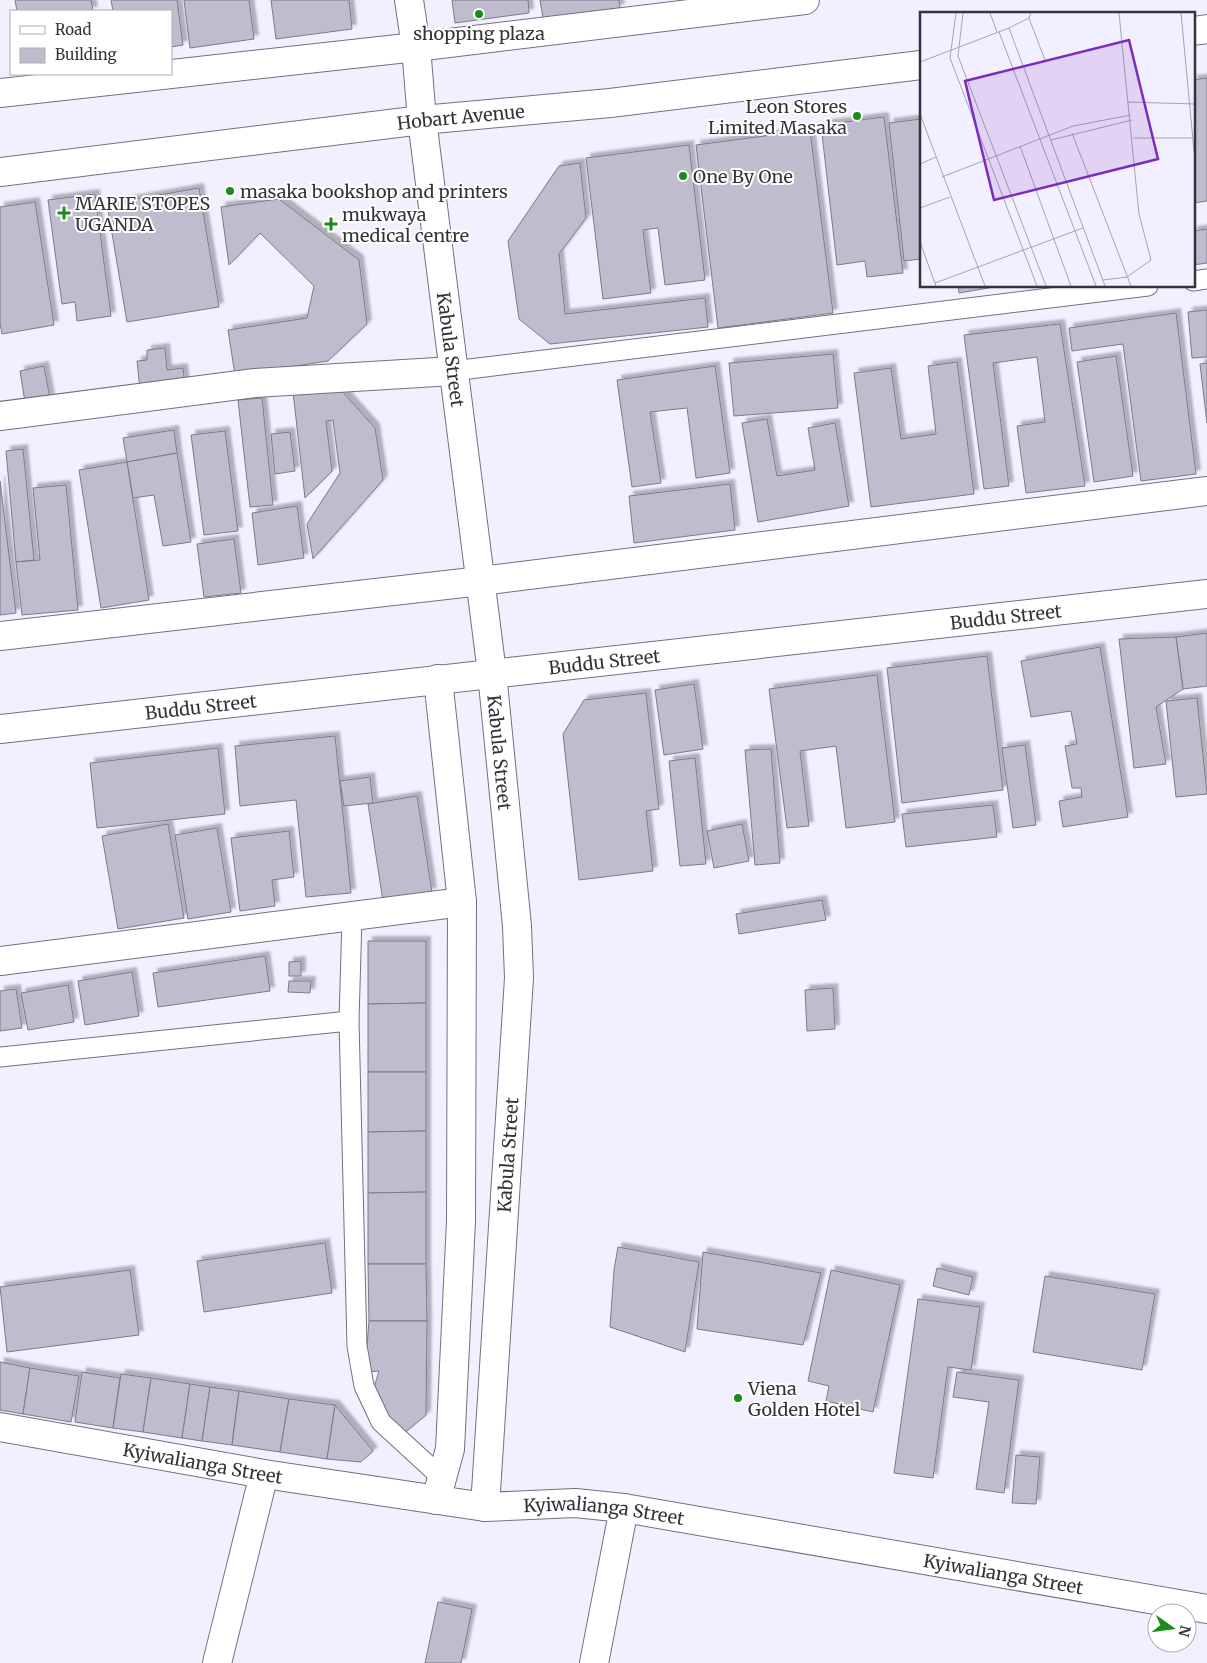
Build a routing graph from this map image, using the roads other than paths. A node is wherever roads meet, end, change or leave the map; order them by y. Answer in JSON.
{"nodes":[{"id":1,"x":409,"y":0,"type":"edge"},
{"id":2,"x":805,"y":0,"type":"edge"},
{"id":3,"x":1207,"y":29,"type":"edge"},
{"id":4,"x":1194,"y":31,"type":"edge"},
{"id":5,"x":416,"y":47,"type":"junction"},
{"id":6,"x":920,"y":65,"type":"edge"},
{"id":7,"x":172,"y":74,"type":"edge"},
{"id":8,"x":163,"y":75,"type":"edge"},
{"id":9,"x":0,"y":93,"type":"edge"},
{"id":10,"x":422,"y":120,"type":"junction"},
{"id":11,"x":0,"y":172,"type":"edge"},
{"id":12,"x":1207,"y":279,"type":"edge"},
{"id":13,"x":1194,"y":281,"type":"edge"},
{"id":14,"x":1132,"y":288,"type":"edge"},
{"id":15,"x":453,"y":371,"type":"junction"},
{"id":16,"x":0,"y":416,"type":"edge"},
{"id":17,"x":1207,"y":491,"type":"edge"},
{"id":18,"x":481,"y":581,"type":"junction"},
{"id":19,"x":1207,"y":594,"type":"edge"},
{"id":20,"x":0,"y":636,"type":"edge"},
{"id":21,"x":492,"y":673,"type":"junction"},
{"id":22,"x":438,"y":680,"type":"junction"},
{"id":23,"x":0,"y":729,"type":"edge"},
{"id":24,"x":462,"y":902,"type":"junction"},
{"id":25,"x":352,"y":917,"type":"junction"},
{"id":26,"x":0,"y":961,"type":"edge"},
{"id":27,"x":349,"y":1021,"type":"junction"},
{"id":28,"x":0,"y":1057,"type":"edge"},
{"id":29,"x":0,"y":1427,"type":"edge"},
{"id":30,"x":264,"y":1474,"type":"junction"},
{"id":31,"x":439,"y":1489,"type":"junction"},
{"id":32,"x":485,"y":1507,"type":"junction"},
{"id":33,"x":624,"y":1508,"type":"junction"},
{"id":34,"x":1207,"y":1609,"type":"edge"},
{"id":35,"x":217,"y":1663,"type":"edge"},
{"id":36,"x":594,"y":1663,"type":"edge"}],
"edges":[{"from":1,"to":5,"type":"street","name":"Kabula Street"},
{"from":2,"to":5,"type":"street"},
{"from":3,"to":4,"type":"street"},
{"from":5,"to":7,"type":"street"},
{"from":5,"to":10,"type":"street","name":"Kabula Street"},
{"from":6,"to":10,"type":"street","name":"Hobart Avenue"},
{"from":8,"to":9,"type":"street"},
{"from":10,"to":11,"type":"street","name":"Hobart Avenue"},
{"from":10,"to":15,"type":"street","name":"Kabula Street"},
{"from":12,"to":13,"type":"lane"},
{"from":14,"to":15,"type":"lane"},
{"from":15,"to":16,"type":"street"},
{"from":15,"to":18,"type":"street","name":"Kabula Street"},
{"from":17,"to":18,"type":"street"},
{"from":18,"to":20,"type":"street"},
{"from":18,"to":21,"type":"street","name":"Kabula Street"},
{"from":19,"to":21,"type":"street","name":"Buddu Street"},
{"from":21,"to":22,"type":"street","name":"Buddu Street"},
{"from":21,"to":32,"type":"street","name":"Kabula Street"},
{"from":22,"to":23,"type":"street","name":"Buddu Street"},
{"from":22,"to":24,"type":"street"},
{"from":24,"to":25,"type":"street"},
{"from":24,"to":31,"type":"street"},
{"from":25,"to":26,"type":"street"},
{"from":25,"to":27,"type":"lane"},
{"from":27,"to":28,"type":"lane"},
{"from":27,"to":31,"type":"lane"},
{"from":29,"to":30,"type":"street","name":"Kyiwalianga Street"},
{"from":30,"to":31,"type":"street","name":"Kyiwalianga Street"},
{"from":30,"to":35,"type":"street"},
{"from":31,"to":32,"type":"street","name":"Kyiwalianga Street"},
{"from":32,"to":33,"type":"street","name":"Kyiwalianga Street"},
{"from":33,"to":34,"type":"street","name":"Kyiwalianga Street"},
{"from":33,"to":36,"type":"street"}]}
